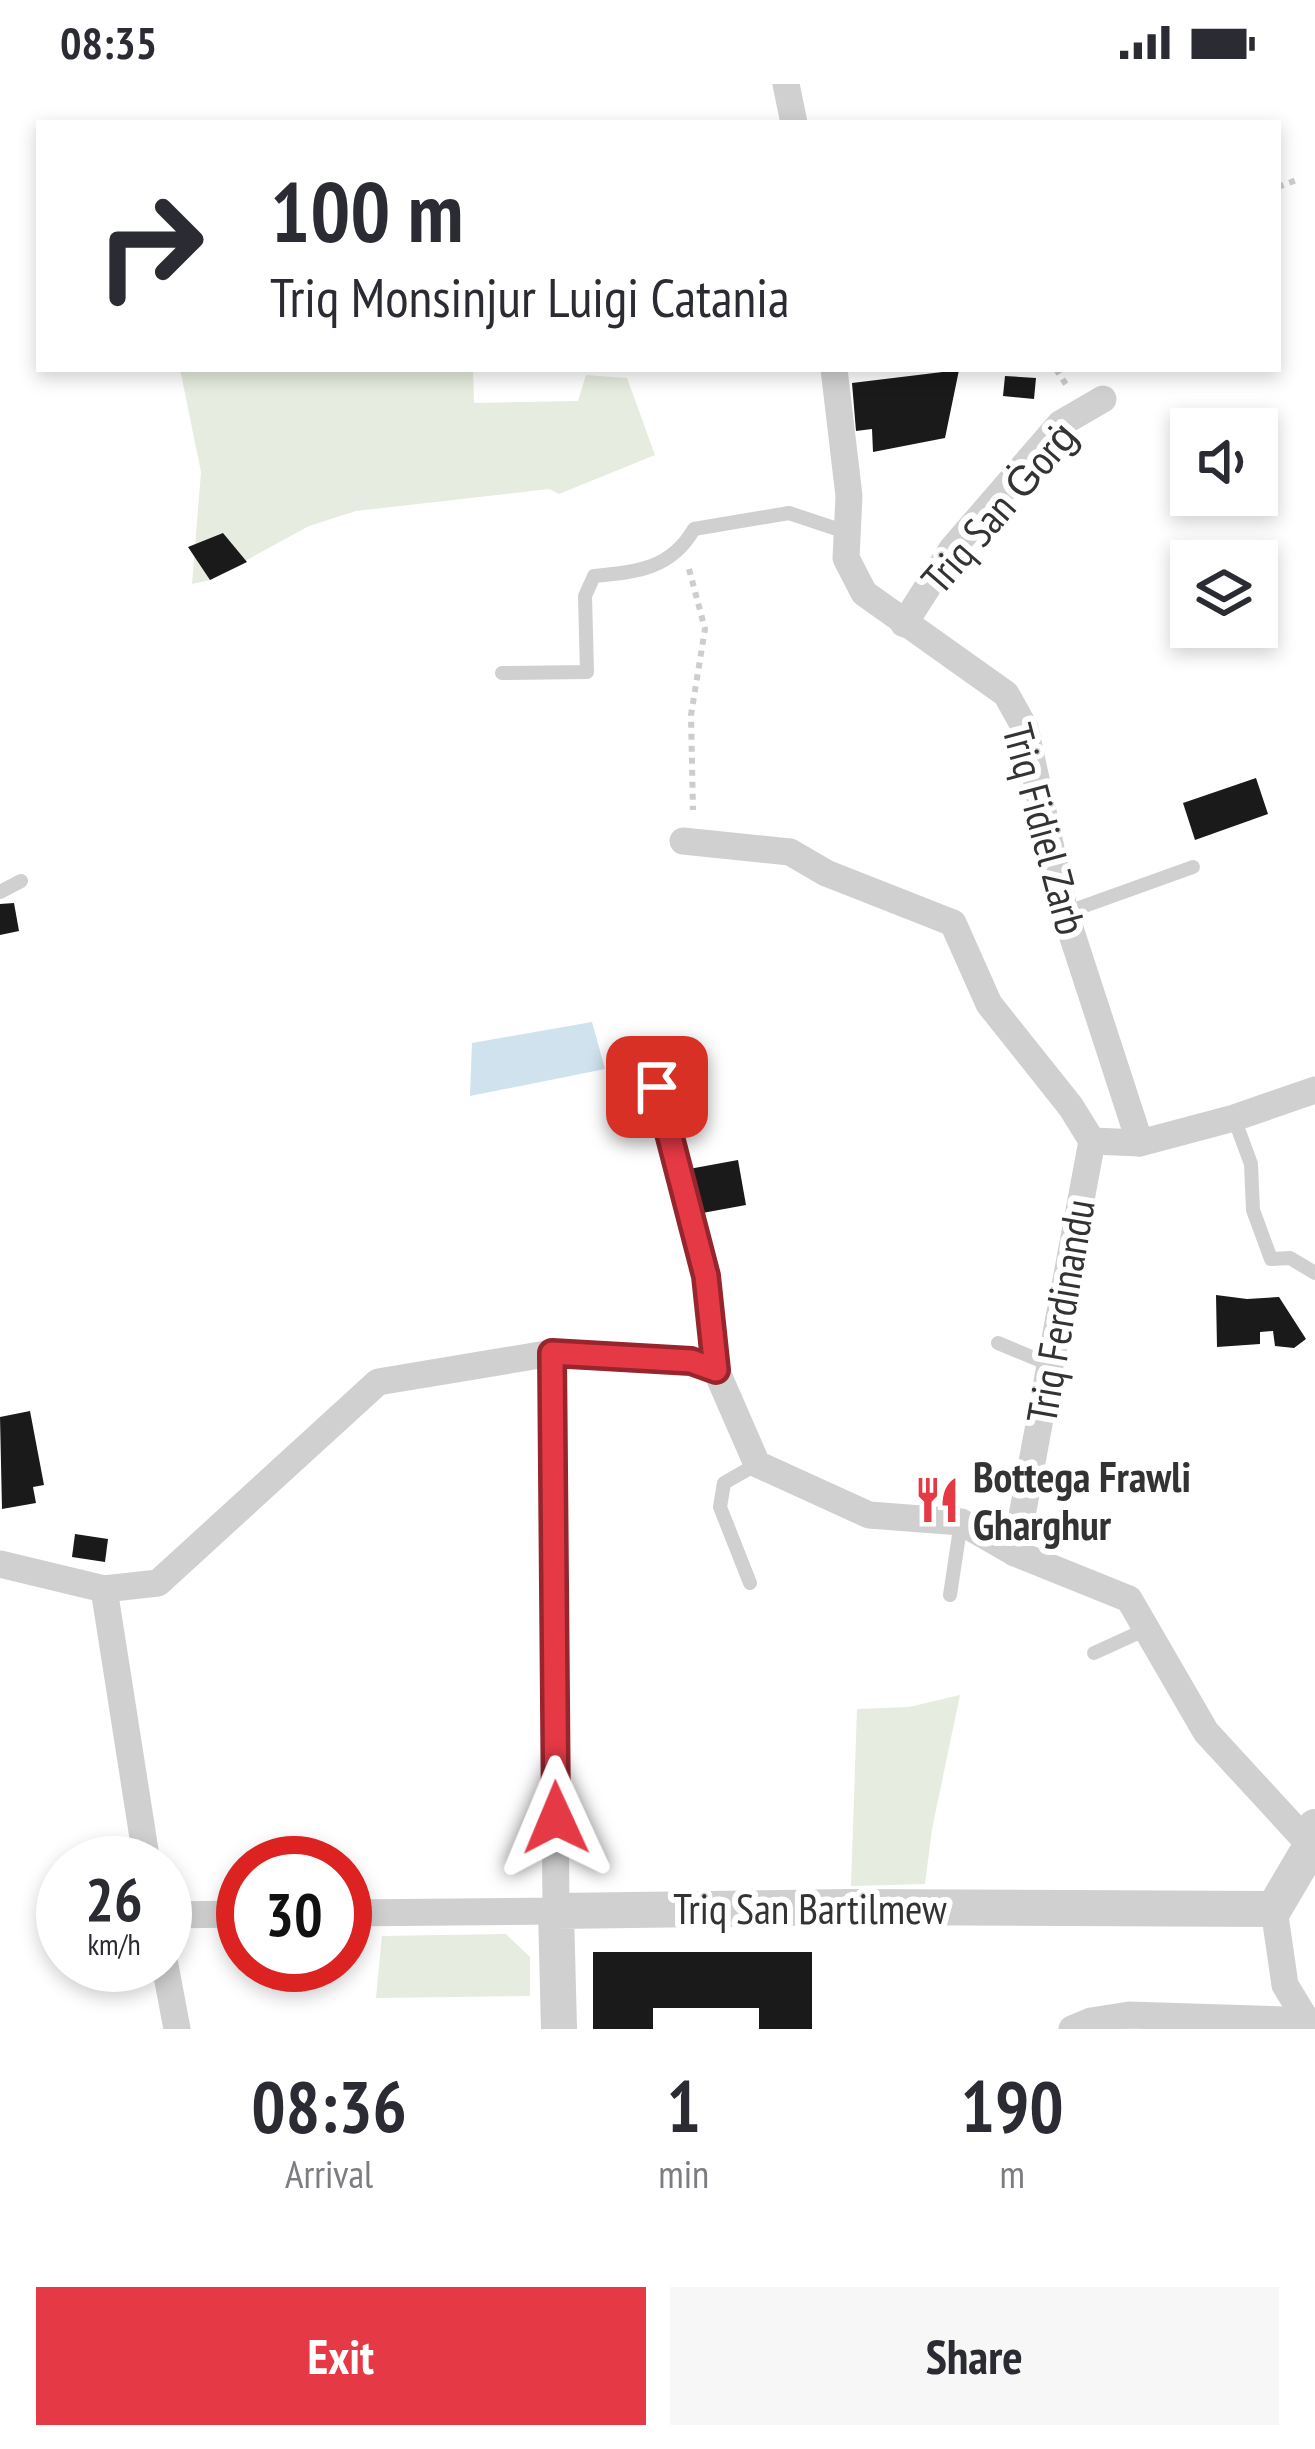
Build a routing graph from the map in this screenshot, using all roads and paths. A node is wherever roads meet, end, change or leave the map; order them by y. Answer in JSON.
{"nodes":[{"id":1,"x":786,"y":84,"type":"edge"},
{"id":2,"x":793,"y":120,"type":"edge"},
{"id":3,"x":1299,"y":179,"type":"dead end"},
{"id":4,"x":1281,"y":186,"type":"edge"},
{"id":5,"x":834,"y":372,"type":"edge"},
{"id":6,"x":1103,"y":399,"type":"dead end"},
{"id":7,"x":846,"y":532,"type":"junction"},
{"id":8,"x":683,"y":548,"type":"junction"},
{"id":9,"x":904,"y":624,"type":"junction"},
{"id":10,"x":502,"y":673,"type":"dead end"},
{"id":11,"x":693,"y":810,"type":"dead end"},
{"id":12,"x":683,"y":841,"type":"dead end"},
{"id":13,"x":1193,"y":867,"type":"dead end"},
{"id":14,"x":21,"y":880,"type":"dead end"},
{"id":15,"x":0,"y":892,"type":"edge"},
{"id":16,"x":1065,"y":913,"type":"junction"},
{"id":17,"x":657,"y":1087,"type":"dead end"},
{"id":18,"x":1315,"y":1090,"type":"edge"},
{"id":19,"x":1234,"y":1118,"type":"junction"},
{"id":20,"x":1092,"y":1141,"type":"junction"},
{"id":21,"x":1140,"y":1143,"type":"junction"},
{"id":22,"x":1315,"y":1273,"type":"edge"},
{"id":23,"x":998,"y":1343,"type":"dead end"},
{"id":24,"x":552,"y":1353,"type":"junction"},
{"id":25,"x":1051,"y":1365,"type":"junction"},
{"id":26,"x":716,"y":1370,"type":"junction"},
{"id":27,"x":757,"y":1464,"type":"junction"},
{"id":28,"x":961,"y":1522,"type":"junction"},
{"id":29,"x":1015,"y":1552,"type":"junction"},
{"id":30,"x":0,"y":1564,"type":"edge"},
{"id":31,"x":750,"y":1583,"type":"dead end"},
{"id":32,"x":104,"y":1589,"type":"junction"},
{"id":33,"x":950,"y":1595,"type":"dead end"},
{"id":34,"x":1149,"y":1628,"type":"junction"},
{"id":35,"x":1094,"y":1653,"type":"dead end"},
{"id":36,"x":143,"y":1836,"type":"edge"},
{"id":37,"x":1314,"y":1840,"type":"edge"},
{"id":38,"x":1274,"y":1909,"type":"junction"},
{"id":39,"x":556,"y":1911,"type":"junction"},
{"id":40,"x":372,"y":1913,"type":"edge"},
{"id":41,"x":170,"y":1992,"type":"edge"},
{"id":42,"x":1307,"y":2023,"type":"edge"},
{"id":43,"x":177,"y":2029,"type":"edge"},
{"id":44,"x":559,"y":2029,"type":"edge"},
{"id":45,"x":1072,"y":2029,"type":"edge"}],
"edges":[{"from":1,"to":2,"type":"street"},
{"from":3,"to":4,"type":"path"},
{"from":5,"to":7,"type":"street","name":"Triq Fidiel Zarb"},
{"from":6,"to":9,"type":"street","name":"Triq San Ġorġ"},
{"from":7,"to":8,"type":"lane"},
{"from":7,"to":9,"type":"street","name":"Triq Fidiel Zarb"},
{"from":8,"to":10,"type":"lane"},
{"from":8,"to":11,"type":"path"},
{"from":9,"to":16,"type":"street","name":"Triq Fidiel Zarb"},
{"from":12,"to":20,"type":"street"},
{"from":13,"to":16,"type":"lane"},
{"from":14,"to":15,"type":"lane"},
{"from":16,"to":21,"type":"street","name":"Triq Fidiel Zarb"},
{"from":17,"to":26,"type":"lane"},
{"from":18,"to":19,"type":"street"},
{"from":19,"to":21,"type":"street"},
{"from":19,"to":22,"type":"lane"},
{"from":20,"to":21,"type":"street"},
{"from":20,"to":25,"type":"street","name":"Triq Ferdinandu"},
{"from":23,"to":25,"type":"lane"},
{"from":24,"to":26,"type":"street"},
{"from":24,"to":32,"type":"street"},
{"from":24,"to":39,"type":"street"},
{"from":25,"to":29,"type":"street","name":"Triq Ferdinandu"},
{"from":26,"to":27,"type":"street"},
{"from":27,"to":28,"type":"street"},
{"from":27,"to":31,"type":"lane"},
{"from":28,"to":29,"type":"street"},
{"from":28,"to":33,"type":"lane"},
{"from":29,"to":34,"type":"street"},
{"from":30,"to":32,"type":"street"},
{"from":32,"to":36,"type":"street"},
{"from":34,"to":35,"type":"lane"},
{"from":34,"to":37,"type":"street"},
{"from":37,"to":38,"type":"street"},
{"from":38,"to":39,"type":"street","name":"Triq San Bartilmew"},
{"from":38,"to":42,"type":"street"},
{"from":39,"to":40,"type":"street","name":"Triq San Bartilmew"},
{"from":39,"to":44,"type":"street"},
{"from":41,"to":43,"type":"street"},
{"from":42,"to":45,"type":"street"}]}
